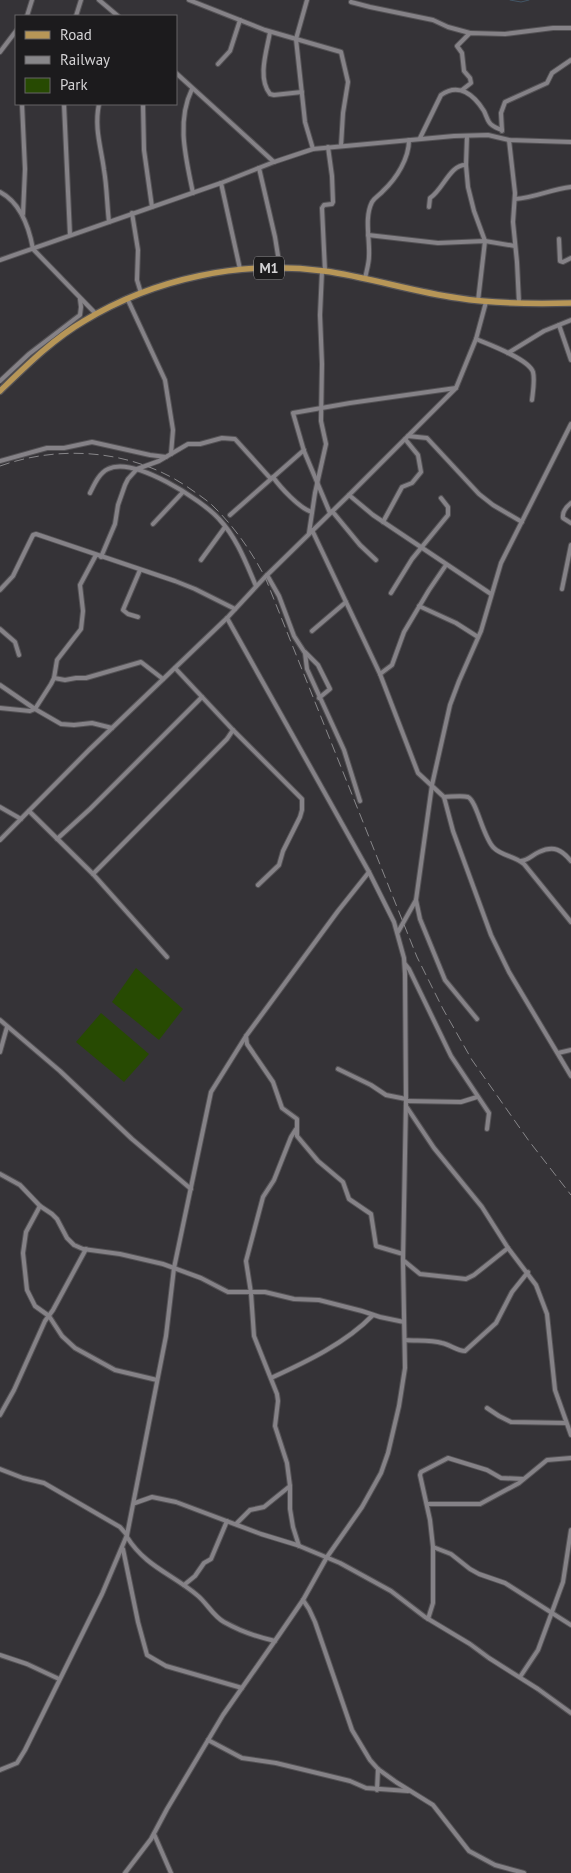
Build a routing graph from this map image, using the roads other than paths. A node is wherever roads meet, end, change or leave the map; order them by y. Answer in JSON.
{"nodes":[{"id":1,"x":32,"y":0,"type":"edge"},
{"id":2,"x":82,"y":0,"type":"edge"},
{"id":3,"x":100,"y":0,"type":"edge"},
{"id":4,"x":189,"y":0,"type":"edge"},
{"id":5,"x":307,"y":0,"type":"edge"},
{"id":6,"x":351,"y":2,"type":"dead end"},
{"id":7,"x":27,"y":15,"type":"edge"},
{"id":8,"x":76,"y":15,"type":"edge"},
{"id":9,"x":117,"y":15,"type":"edge"},
{"id":10,"x":240,"y":20,"type":"junction"},
{"id":11,"x":571,"y":28,"type":"edge"},
{"id":12,"x":15,"y":32,"type":"edge"},
{"id":13,"x":270,"y":32,"type":"junction"},
{"id":14,"x":470,"y":34,"type":"junction"},
{"id":15,"x":296,"y":39,"type":"junction"},
{"id":16,"x":0,"y":52,"type":"edge"},
{"id":17,"x":571,"y":60,"type":"edge"},
{"id":18,"x":218,"y":64,"type":"dead end"},
{"id":19,"x":178,"y":75,"type":"edge"},
{"id":20,"x":192,"y":89,"type":"junction"},
{"id":21,"x":462,"y":90,"type":"junction"},
{"id":22,"x":302,"y":92,"type":"junction"},
{"id":23,"x":22,"y":105,"type":"edge"},
{"id":24,"x":64,"y":105,"type":"edge"},
{"id":25,"x":99,"y":105,"type":"edge"},
{"id":26,"x":143,"y":105,"type":"edge"},
{"id":27,"x":502,"y":130,"type":"junction"},
{"id":28,"x":467,"y":136,"type":"junction"},
{"id":29,"x":420,"y":138,"type":"junction"},
{"id":30,"x":502,"y":138,"type":"junction"},
{"id":31,"x":409,"y":140,"type":"junction"},
{"id":32,"x":509,"y":140,"type":"junction"},
{"id":33,"x":571,"y":142,"type":"edge"},
{"id":34,"x":342,"y":146,"type":"junction"},
{"id":35,"x":328,"y":147,"type":"junction"},
{"id":36,"x":313,"y":149,"type":"junction"},
{"id":37,"x":274,"y":162,"type":"junction"},
{"id":38,"x":466,"y":165,"type":"junction"},
{"id":39,"x":259,"y":168,"type":"junction"},
{"id":40,"x":221,"y":183,"type":"junction"},
{"id":41,"x":571,"y":187,"type":"edge"},
{"id":42,"x":0,"y":192,"type":"edge"},
{"id":43,"x":193,"y":193,"type":"junction"},
{"id":44,"x":515,"y":199,"type":"junction"},
{"id":45,"x":152,"y":206,"type":"junction"},
{"id":46,"x":429,"y":207,"type":"dead end"},
{"id":47,"x":132,"y":213,"type":"junction"},
{"id":48,"x":23,"y":215,"type":"junction"},
{"id":49,"x":109,"y":222,"type":"junction"},
{"id":50,"x":70,"y":235,"type":"junction"},
{"id":51,"x":368,"y":235,"type":"junction"},
{"id":52,"x":559,"y":239,"type":"dead end"},
{"id":53,"x":486,"y":241,"type":"junction"},
{"id":54,"x":515,"y":246,"type":"junction"},
{"id":55,"x":33,"y":249,"type":"junction"},
{"id":56,"x":571,"y":258,"type":"edge"},
{"id":57,"x":0,"y":260,"type":"edge"},
{"id":58,"x":280,"y":268,"type":"junction"},
{"id":59,"x":240,"y":269,"type":"junction"},
{"id":60,"x":324,"y":271,"type":"junction"},
{"id":61,"x":364,"y":279,"type":"junction"},
{"id":62,"x":141,"y":293,"type":"junction"},
{"id":63,"x":127,"y":298,"type":"junction"},
{"id":64,"x":80,"y":299,"type":"junction"},
{"id":65,"x":478,"y":301,"type":"junction"},
{"id":66,"x":486,"y":302,"type":"junction"},
{"id":67,"x":519,"y":303,"type":"junction"},
{"id":68,"x":571,"y":303,"type":"edge"},
{"id":69,"x":96,"y":314,"type":"junction"},
{"id":70,"x":571,"y":320,"type":"edge"},
{"id":71,"x":559,"y":325,"type":"junction"},
{"id":72,"x":476,"y":338,"type":"junction"},
{"id":73,"x":508,"y":353,"type":"junction"},
{"id":74,"x":571,"y":360,"type":"edge"},
{"id":75,"x":0,"y":381,"type":"edge"},
{"id":76,"x":456,"y":388,"type":"junction"},
{"id":77,"x":0,"y":391,"type":"edge"},
{"id":78,"x":532,"y":400,"type":"dead end"},
{"id":79,"x":321,"y":407,"type":"junction"},
{"id":80,"x":571,"y":424,"type":"edge"},
{"id":81,"x":406,"y":438,"type":"junction"},
{"id":82,"x":304,"y":450,"type":"junction"},
{"id":83,"x":172,"y":454,"type":"junction"},
{"id":84,"x":166,"y":457,"type":"junction"},
{"id":85,"x":0,"y":462,"type":"edge"},
{"id":86,"x":137,"y":469,"type":"junction"},
{"id":87,"x":272,"y":478,"type":"junction"},
{"id":88,"x":318,"y":480,"type":"junction"},
{"id":89,"x":183,"y":492,"type":"junction"},
{"id":90,"x":90,"y":493,"type":"dead end"},
{"id":91,"x":350,"y":495,"type":"junction"},
{"id":92,"x":441,"y":498,"type":"dead end"},
{"id":93,"x":571,"y":503,"type":"edge"},
{"id":94,"x":312,"y":512,"type":"junction"},
{"id":95,"x":331,"y":512,"type":"junction"},
{"id":96,"x":230,"y":515,"type":"dead end"},
{"id":97,"x":383,"y":522,"type":"junction"},
{"id":98,"x":522,"y":522,"type":"junction"},
{"id":99,"x":153,"y":524,"type":"dead end"},
{"id":100,"x":571,"y":524,"type":"edge"},
{"id":101,"x":225,"y":527,"type":"junction"},
{"id":102,"x":311,"y":531,"type":"junction"},
{"id":103,"x":571,"y":545,"type":"edge"},
{"id":104,"x":421,"y":547,"type":"junction"},
{"id":105,"x":96,"y":555,"type":"junction"},
{"id":106,"x":101,"y":557,"type":"junction"},
{"id":107,"x":569,"y":558,"type":"edge"},
{"id":108,"x":201,"y":560,"type":"dead end"},
{"id":109,"x":376,"y":560,"type":"dead end"},
{"id":110,"x":446,"y":565,"type":"junction"},
{"id":111,"x":140,"y":570,"type":"junction"},
{"id":112,"x":267,"y":574,"type":"junction"},
{"id":113,"x":256,"y":586,"type":"junction"},
{"id":114,"x":562,"y":589,"type":"dead end"},
{"id":115,"x":0,"y":590,"type":"edge"},
{"id":116,"x":391,"y":593,"type":"dead end"},
{"id":117,"x":491,"y":594,"type":"junction"},
{"id":118,"x":346,"y":602,"type":"junction"},
{"id":119,"x":419,"y":606,"type":"junction"},
{"id":120,"x":235,"y":609,"type":"junction"},
{"id":121,"x":138,"y":617,"type":"dead end"},
{"id":122,"x":227,"y":618,"type":"junction"},
{"id":123,"x":0,"y":629,"type":"edge"},
{"id":124,"x":312,"y":631,"type":"dead end"},
{"id":125,"x":478,"y":637,"type":"junction"},
{"id":126,"x":303,"y":650,"type":"junction"},
{"id":127,"x":19,"y":655,"type":"dead end"},
{"id":128,"x":175,"y":668,"type":"junction"},
{"id":129,"x":380,"y":674,"type":"junction"},
{"id":130,"x":54,"y":678,"type":"junction"},
{"id":131,"x":164,"y":679,"type":"junction"},
{"id":132,"x":0,"y":685,"type":"edge"},
{"id":133,"x":202,"y":697,"type":"junction"},
{"id":134,"x":319,"y":698,"type":"junction"},
{"id":135,"x":0,"y":708,"type":"edge"},
{"id":136,"x":35,"y":709,"type":"junction"},
{"id":137,"x":112,"y":728,"type":"junction"},
{"id":138,"x":233,"y":730,"type":"junction"},
{"id":139,"x":432,"y":785,"type":"junction"},
{"id":140,"x":444,"y":797,"type":"junction"},
{"id":141,"x":360,"y":801,"type":"dead end"},
{"id":142,"x":0,"y":807,"type":"edge"},
{"id":143,"x":28,"y":811,"type":"junction"},
{"id":144,"x":21,"y":819,"type":"junction"},
{"id":145,"x":56,"y":839,"type":"junction"},
{"id":146,"x":0,"y":840,"type":"edge"},
{"id":147,"x":521,"y":861,"type":"junction"},
{"id":148,"x":571,"y":861,"type":"edge"},
{"id":149,"x":369,"y":872,"type":"junction"},
{"id":150,"x":93,"y":874,"type":"junction"},
{"id":151,"x":258,"y":885,"type":"dead end"},
{"id":152,"x":416,"y":900,"type":"junction"},
{"id":153,"x":571,"y":922,"type":"edge"},
{"id":154,"x":398,"y":932,"type":"junction"},
{"id":155,"x":167,"y":957,"type":"dead end"},
{"id":156,"x":404,"y":964,"type":"junction"},
{"id":157,"x":477,"y":1018,"type":"dead end"},
{"id":158,"x":0,"y":1020,"type":"edge"},
{"id":159,"x":7,"y":1027,"type":"junction"},
{"id":160,"x":246,"y":1036,"type":"junction"},
{"id":161,"x":571,"y":1050,"type":"edge"},
{"id":162,"x":0,"y":1052,"type":"edge"},
{"id":163,"x":558,"y":1052,"type":"junction"},
{"id":164,"x":338,"y":1069,"type":"dead end"},
{"id":165,"x":571,"y":1076,"type":"edge"},
{"id":166,"x":477,"y":1097,"type":"junction"},
{"id":167,"x":406,"y":1102,"type":"junction"},
{"id":168,"x":296,"y":1129,"type":"junction"},
{"id":169,"x":487,"y":1129,"type":"dead end"},
{"id":170,"x":0,"y":1174,"type":"edge"},
{"id":171,"x":191,"y":1189,"type":"junction"},
{"id":172,"x":40,"y":1206,"type":"junction"},
{"id":173,"x":508,"y":1248,"type":"junction"},
{"id":174,"x":86,"y":1249,"type":"junction"},
{"id":175,"x":403,"y":1254,"type":"junction"},
{"id":176,"x":403,"y":1260,"type":"junction"},
{"id":177,"x":174,"y":1268,"type":"junction"},
{"id":178,"x":528,"y":1272,"type":"junction"},
{"id":179,"x":251,"y":1293,"type":"junction"},
{"id":180,"x":373,"y":1315,"type":"junction"},
{"id":181,"x":49,"y":1316,"type":"junction"},
{"id":182,"x":404,"y":1322,"type":"junction"},
{"id":183,"x":405,"y":1340,"type":"junction"},
{"id":184,"x":271,"y":1378,"type":"junction"},
{"id":185,"x":158,"y":1380,"type":"junction"},
{"id":186,"x":486,"y":1408,"type":"dead end"},
{"id":187,"x":0,"y":1415,"type":"edge"},
{"id":188,"x":566,"y":1423,"type":"junction"},
{"id":189,"x":571,"y":1435,"type":"edge"},
{"id":190,"x":571,"y":1458,"type":"edge"},
{"id":191,"x":0,"y":1469,"type":"edge"},
{"id":192,"x":523,"y":1479,"type":"junction"},
{"id":193,"x":290,"y":1486,"type":"junction"},
{"id":194,"x":135,"y":1503,"type":"junction"},
{"id":195,"x":427,"y":1504,"type":"junction"},
{"id":196,"x":227,"y":1521,"type":"junction"},
{"id":197,"x":130,"y":1524,"type":"junction"},
{"id":198,"x":236,"y":1524,"type":"junction"},
{"id":199,"x":120,"y":1527,"type":"junction"},
{"id":200,"x":571,"y":1530,"type":"edge"},
{"id":201,"x":127,"y":1536,"type":"junction"},
{"id":202,"x":299,"y":1546,"type":"junction"},
{"id":203,"x":433,"y":1547,"type":"junction"},
{"id":204,"x":123,"y":1549,"type":"junction"},
{"id":205,"x":327,"y":1557,"type":"junction"},
{"id":206,"x":184,"y":1586,"type":"junction"},
{"id":207,"x":303,"y":1600,"type":"junction"},
{"id":208,"x":551,"y":1612,"type":"junction"},
{"id":209,"x":428,"y":1619,"type":"junction"},
{"id":210,"x":571,"y":1625,"type":"edge"},
{"id":211,"x":275,"y":1641,"type":"junction"},
{"id":212,"x":0,"y":1655,"type":"edge"},
{"id":213,"x":520,"y":1677,"type":"junction"},
{"id":214,"x":59,"y":1679,"type":"junction"},
{"id":215,"x":242,"y":1688,"type":"junction"},
{"id":216,"x":571,"y":1713,"type":"edge"},
{"id":217,"x":208,"y":1740,"type":"junction"},
{"id":218,"x":378,"y":1768,"type":"junction"},
{"id":219,"x":0,"y":1770,"type":"edge"},
{"id":220,"x":377,"y":1790,"type":"junction"},
{"id":221,"x":411,"y":1790,"type":"junction"},
{"id":222,"x":154,"y":1834,"type":"junction"},
{"id":223,"x":126,"y":1873,"type":"edge"},
{"id":224,"x":171,"y":1873,"type":"edge"},
{"id":225,"x":524,"y":1873,"type":"edge"}],
"edges":[{"from":1,"to":7,"type":"street"},
{"from":2,"to":8,"type":"street"},
{"from":3,"to":9,"type":"street"},
{"from":4,"to":10,"type":"street"},
{"from":5,"to":15,"type":"street"},
{"from":6,"to":14,"type":"street"},
{"from":10,"to":13,"type":"street"},
{"from":10,"to":18,"type":"street"},
{"from":11,"to":14,"type":"street"},
{"from":12,"to":16,"type":"street"},
{"from":13,"to":15,"type":"street"},
{"from":13,"to":22,"type":"street"},
{"from":14,"to":21,"type":"street"},
{"from":15,"to":22,"type":"street"},
{"from":15,"to":34,"type":"street"},
{"from":17,"to":27,"type":"street"},
{"from":19,"to":20,"type":"street"},
{"from":20,"to":37,"type":"street"},
{"from":20,"to":43,"type":"street"},
{"from":21,"to":27,"type":"street"},
{"from":21,"to":29,"type":"street"},
{"from":22,"to":36,"type":"street"},
{"from":23,"to":48,"type":"street"},
{"from":24,"to":50,"type":"street"},
{"from":25,"to":49,"type":"street"},
{"from":26,"to":45,"type":"street"},
{"from":27,"to":30,"type":"street"},
{"from":28,"to":29,"type":"street"},
{"from":28,"to":30,"type":"street"},
{"from":28,"to":38,"type":"street"},
{"from":29,"to":31,"type":"street"},
{"from":30,"to":32,"type":"street"},
{"from":31,"to":34,"type":"street"},
{"from":31,"to":51,"type":"street"},
{"from":32,"to":33,"type":"street"},
{"from":32,"to":44,"type":"street"},
{"from":34,"to":35,"type":"street"},
{"from":35,"to":36,"type":"street"},
{"from":35,"to":60,"type":"street"},
{"from":36,"to":37,"type":"street"},
{"from":37,"to":39,"type":"street"},
{"from":38,"to":46,"type":"street"},
{"from":38,"to":53,"type":"street"},
{"from":39,"to":40,"type":"street"},
{"from":39,"to":58,"type":"street"},
{"from":40,"to":43,"type":"street"},
{"from":40,"to":59,"type":"street"},
{"from":41,"to":44,"type":"street"},
{"from":42,"to":48,"type":"street"},
{"from":43,"to":45,"type":"street"},
{"from":44,"to":54,"type":"street"},
{"from":45,"to":47,"type":"street"},
{"from":47,"to":49,"type":"street"},
{"from":47,"to":62,"type":"street"},
{"from":48,"to":55,"type":"street"},
{"from":49,"to":50,"type":"street"},
{"from":50,"to":55,"type":"street"},
{"from":51,"to":53,"type":"street"},
{"from":51,"to":61,"type":"street"},
{"from":52,"to":56,"type":"street"},
{"from":53,"to":54,"type":"street"},
{"from":53,"to":65,"type":"street"},
{"from":54,"to":67,"type":"street"},
{"from":55,"to":57,"type":"street"},
{"from":55,"to":64,"type":"street"},
{"from":58,"to":59,"type":"main road","number":"M1"},
{"from":58,"to":60,"type":"main road","number":"M1"},
{"from":59,"to":62,"type":"main road","number":"M1"},
{"from":60,"to":61,"type":"main road","number":"M1"},
{"from":60,"to":79,"type":"street"},
{"from":61,"to":65,"type":"main road","number":"M1"},
{"from":62,"to":63,"type":"main road","number":"M1"},
{"from":63,"to":69,"type":"main road","number":"M1"},
{"from":63,"to":83,"type":"street"},
{"from":64,"to":69,"type":"street"},
{"from":64,"to":75,"type":"street"},
{"from":65,"to":66,"type":"main road","number":"M1"},
{"from":66,"to":67,"type":"main road","number":"M1"},
{"from":66,"to":72,"type":"street"},
{"from":67,"to":68,"type":"main road","number":"M1"},
{"from":69,"to":77,"type":"main road","number":"M1"},
{"from":70,"to":71,"type":"street"},
{"from":71,"to":73,"type":"street"},
{"from":71,"to":74,"type":"street"},
{"from":72,"to":73,"type":"street"},
{"from":72,"to":76,"type":"street"},
{"from":73,"to":78,"type":"street"},
{"from":76,"to":79,"type":"street"},
{"from":76,"to":81,"type":"street"},
{"from":79,"to":82,"type":"street"},
{"from":79,"to":88,"type":"street"},
{"from":80,"to":98,"type":"street"},
{"from":81,"to":91,"type":"street"},
{"from":81,"to":97,"type":"street"},
{"from":81,"to":98,"type":"street"},
{"from":82,"to":87,"type":"street"},
{"from":82,"to":88,"type":"street"},
{"from":83,"to":84,"type":"street"},
{"from":83,"to":87,"type":"street"},
{"from":84,"to":85,"type":"street"},
{"from":84,"to":86,"type":"street"},
{"from":86,"to":89,"type":"street"},
{"from":86,"to":90,"type":"street"},
{"from":86,"to":106,"type":"street"},
{"from":87,"to":94,"type":"street"},
{"from":87,"to":96,"type":"street"},
{"from":88,"to":94,"type":"street"},
{"from":88,"to":95,"type":"street"},
{"from":89,"to":99,"type":"street"},
{"from":89,"to":101,"type":"street"},
{"from":91,"to":95,"type":"street"},
{"from":91,"to":97,"type":"street"},
{"from":92,"to":104,"type":"street"},
{"from":93,"to":100,"type":"street"},
{"from":94,"to":102,"type":"street"},
{"from":95,"to":102,"type":"street"},
{"from":95,"to":109,"type":"street"},
{"from":97,"to":104,"type":"street"},
{"from":98,"to":117,"type":"street"},
{"from":101,"to":108,"type":"street"},
{"from":101,"to":113,"type":"street"},
{"from":102,"to":112,"type":"street"},
{"from":102,"to":118,"type":"street"},
{"from":103,"to":107,"type":"street"},
{"from":104,"to":110,"type":"street"},
{"from":104,"to":116,"type":"street"},
{"from":105,"to":106,"type":"street"},
{"from":105,"to":115,"type":"street"},
{"from":105,"to":130,"type":"street"},
{"from":106,"to":111,"type":"street"},
{"from":107,"to":114,"type":"street"},
{"from":110,"to":117,"type":"street"},
{"from":110,"to":119,"type":"street"},
{"from":111,"to":120,"type":"street"},
{"from":111,"to":121,"type":"street"},
{"from":112,"to":113,"type":"street"},
{"from":112,"to":126,"type":"street"},
{"from":113,"to":120,"type":"street"},
{"from":117,"to":125,"type":"street"},
{"from":118,"to":124,"type":"street"},
{"from":118,"to":129,"type":"street"},
{"from":119,"to":125,"type":"street"},
{"from":119,"to":129,"type":"street"},
{"from":120,"to":122,"type":"street"},
{"from":122,"to":128,"type":"street"},
{"from":122,"to":149,"type":"street"},
{"from":123,"to":127,"type":"street"},
{"from":125,"to":139,"type":"street"},
{"from":126,"to":134,"type":"street"},
{"from":126,"to":134,"type":"street"},
{"from":128,"to":131,"type":"street"},
{"from":128,"to":133,"type":"street"},
{"from":129,"to":139,"type":"street"},
{"from":130,"to":131,"type":"street"},
{"from":130,"to":136,"type":"street"},
{"from":131,"to":137,"type":"street"},
{"from":132,"to":136,"type":"street"},
{"from":133,"to":138,"type":"street"},
{"from":133,"to":145,"type":"street"},
{"from":134,"to":141,"type":"street"},
{"from":135,"to":136,"type":"street"},
{"from":136,"to":137,"type":"street"},
{"from":137,"to":143,"type":"street"},
{"from":138,"to":150,"type":"street"},
{"from":138,"to":151,"type":"street"},
{"from":139,"to":140,"type":"street"},
{"from":139,"to":152,"type":"street"},
{"from":140,"to":147,"type":"street"},
{"from":140,"to":163,"type":"street"},
{"from":142,"to":144,"type":"street"},
{"from":143,"to":144,"type":"street"},
{"from":143,"to":145,"type":"street"},
{"from":144,"to":146,"type":"street"},
{"from":145,"to":150,"type":"street"},
{"from":147,"to":148,"type":"street"},
{"from":147,"to":153,"type":"street"},
{"from":149,"to":154,"type":"street"},
{"from":149,"to":160,"type":"street"},
{"from":150,"to":155,"type":"street"},
{"from":152,"to":154,"type":"street"},
{"from":152,"to":157,"type":"street"},
{"from":154,"to":156,"type":"street"},
{"from":156,"to":166,"type":"street"},
{"from":156,"to":167,"type":"street"},
{"from":158,"to":159,"type":"street"},
{"from":159,"to":162,"type":"street"},
{"from":159,"to":171,"type":"street"},
{"from":160,"to":168,"type":"street"},
{"from":160,"to":171,"type":"street"},
{"from":161,"to":163,"type":"street"},
{"from":163,"to":165,"type":"street"},
{"from":164,"to":167,"type":"street"},
{"from":166,"to":167,"type":"street"},
{"from":166,"to":169,"type":"street"},
{"from":167,"to":173,"type":"street"},
{"from":167,"to":175,"type":"street"},
{"from":168,"to":175,"type":"street"},
{"from":168,"to":179,"type":"street"},
{"from":170,"to":172,"type":"street"},
{"from":171,"to":177,"type":"street"},
{"from":172,"to":174,"type":"street"},
{"from":172,"to":181,"type":"street"},
{"from":173,"to":176,"type":"street"},
{"from":173,"to":178,"type":"street"},
{"from":174,"to":177,"type":"street"},
{"from":174,"to":181,"type":"street"},
{"from":175,"to":176,"type":"street"},
{"from":176,"to":182,"type":"street"},
{"from":177,"to":179,"type":"street"},
{"from":177,"to":185,"type":"street"},
{"from":178,"to":183,"type":"street"},
{"from":178,"to":188,"type":"street"},
{"from":179,"to":180,"type":"street"},
{"from":179,"to":184,"type":"street"},
{"from":180,"to":182,"type":"street"},
{"from":180,"to":184,"type":"street"},
{"from":181,"to":185,"type":"street"},
{"from":181,"to":187,"type":"street"},
{"from":182,"to":183,"type":"street"},
{"from":183,"to":205,"type":"street"},
{"from":184,"to":193,"type":"street"},
{"from":185,"to":194,"type":"street"},
{"from":186,"to":188,"type":"street"},
{"from":188,"to":189,"type":"street"},
{"from":190,"to":192,"type":"street"},
{"from":191,"to":199,"type":"street"},
{"from":192,"to":195,"type":"street"},
{"from":192,"to":195,"type":"street"},
{"from":193,"to":198,"type":"street"},
{"from":193,"to":202,"type":"street"},
{"from":194,"to":196,"type":"street"},
{"from":194,"to":197,"type":"street"},
{"from":195,"to":203,"type":"street"},
{"from":196,"to":198,"type":"street"},
{"from":196,"to":206,"type":"street"},
{"from":197,"to":199,"type":"street"},
{"from":197,"to":201,"type":"street"},
{"from":198,"to":202,"type":"street"},
{"from":199,"to":201,"type":"street"},
{"from":200,"to":208,"type":"street"},
{"from":201,"to":204,"type":"street"},
{"from":201,"to":206,"type":"street"},
{"from":202,"to":205,"type":"street"},
{"from":203,"to":208,"type":"street"},
{"from":203,"to":209,"type":"street"},
{"from":204,"to":214,"type":"street"},
{"from":204,"to":215,"type":"street"},
{"from":205,"to":207,"type":"street"},
{"from":205,"to":209,"type":"street"},
{"from":206,"to":211,"type":"street"},
{"from":207,"to":211,"type":"street"},
{"from":207,"to":218,"type":"street"},
{"from":208,"to":210,"type":"street"},
{"from":208,"to":213,"type":"street"},
{"from":209,"to":213,"type":"street"},
{"from":211,"to":215,"type":"street"},
{"from":212,"to":214,"type":"street"},
{"from":213,"to":216,"type":"street"},
{"from":214,"to":219,"type":"street"},
{"from":215,"to":217,"type":"street"},
{"from":217,"to":220,"type":"street"},
{"from":217,"to":222,"type":"street"},
{"from":218,"to":220,"type":"street"},
{"from":218,"to":221,"type":"street"},
{"from":220,"to":221,"type":"street"},
{"from":221,"to":225,"type":"street"},
{"from":222,"to":223,"type":"street"},
{"from":222,"to":224,"type":"street"}]}
